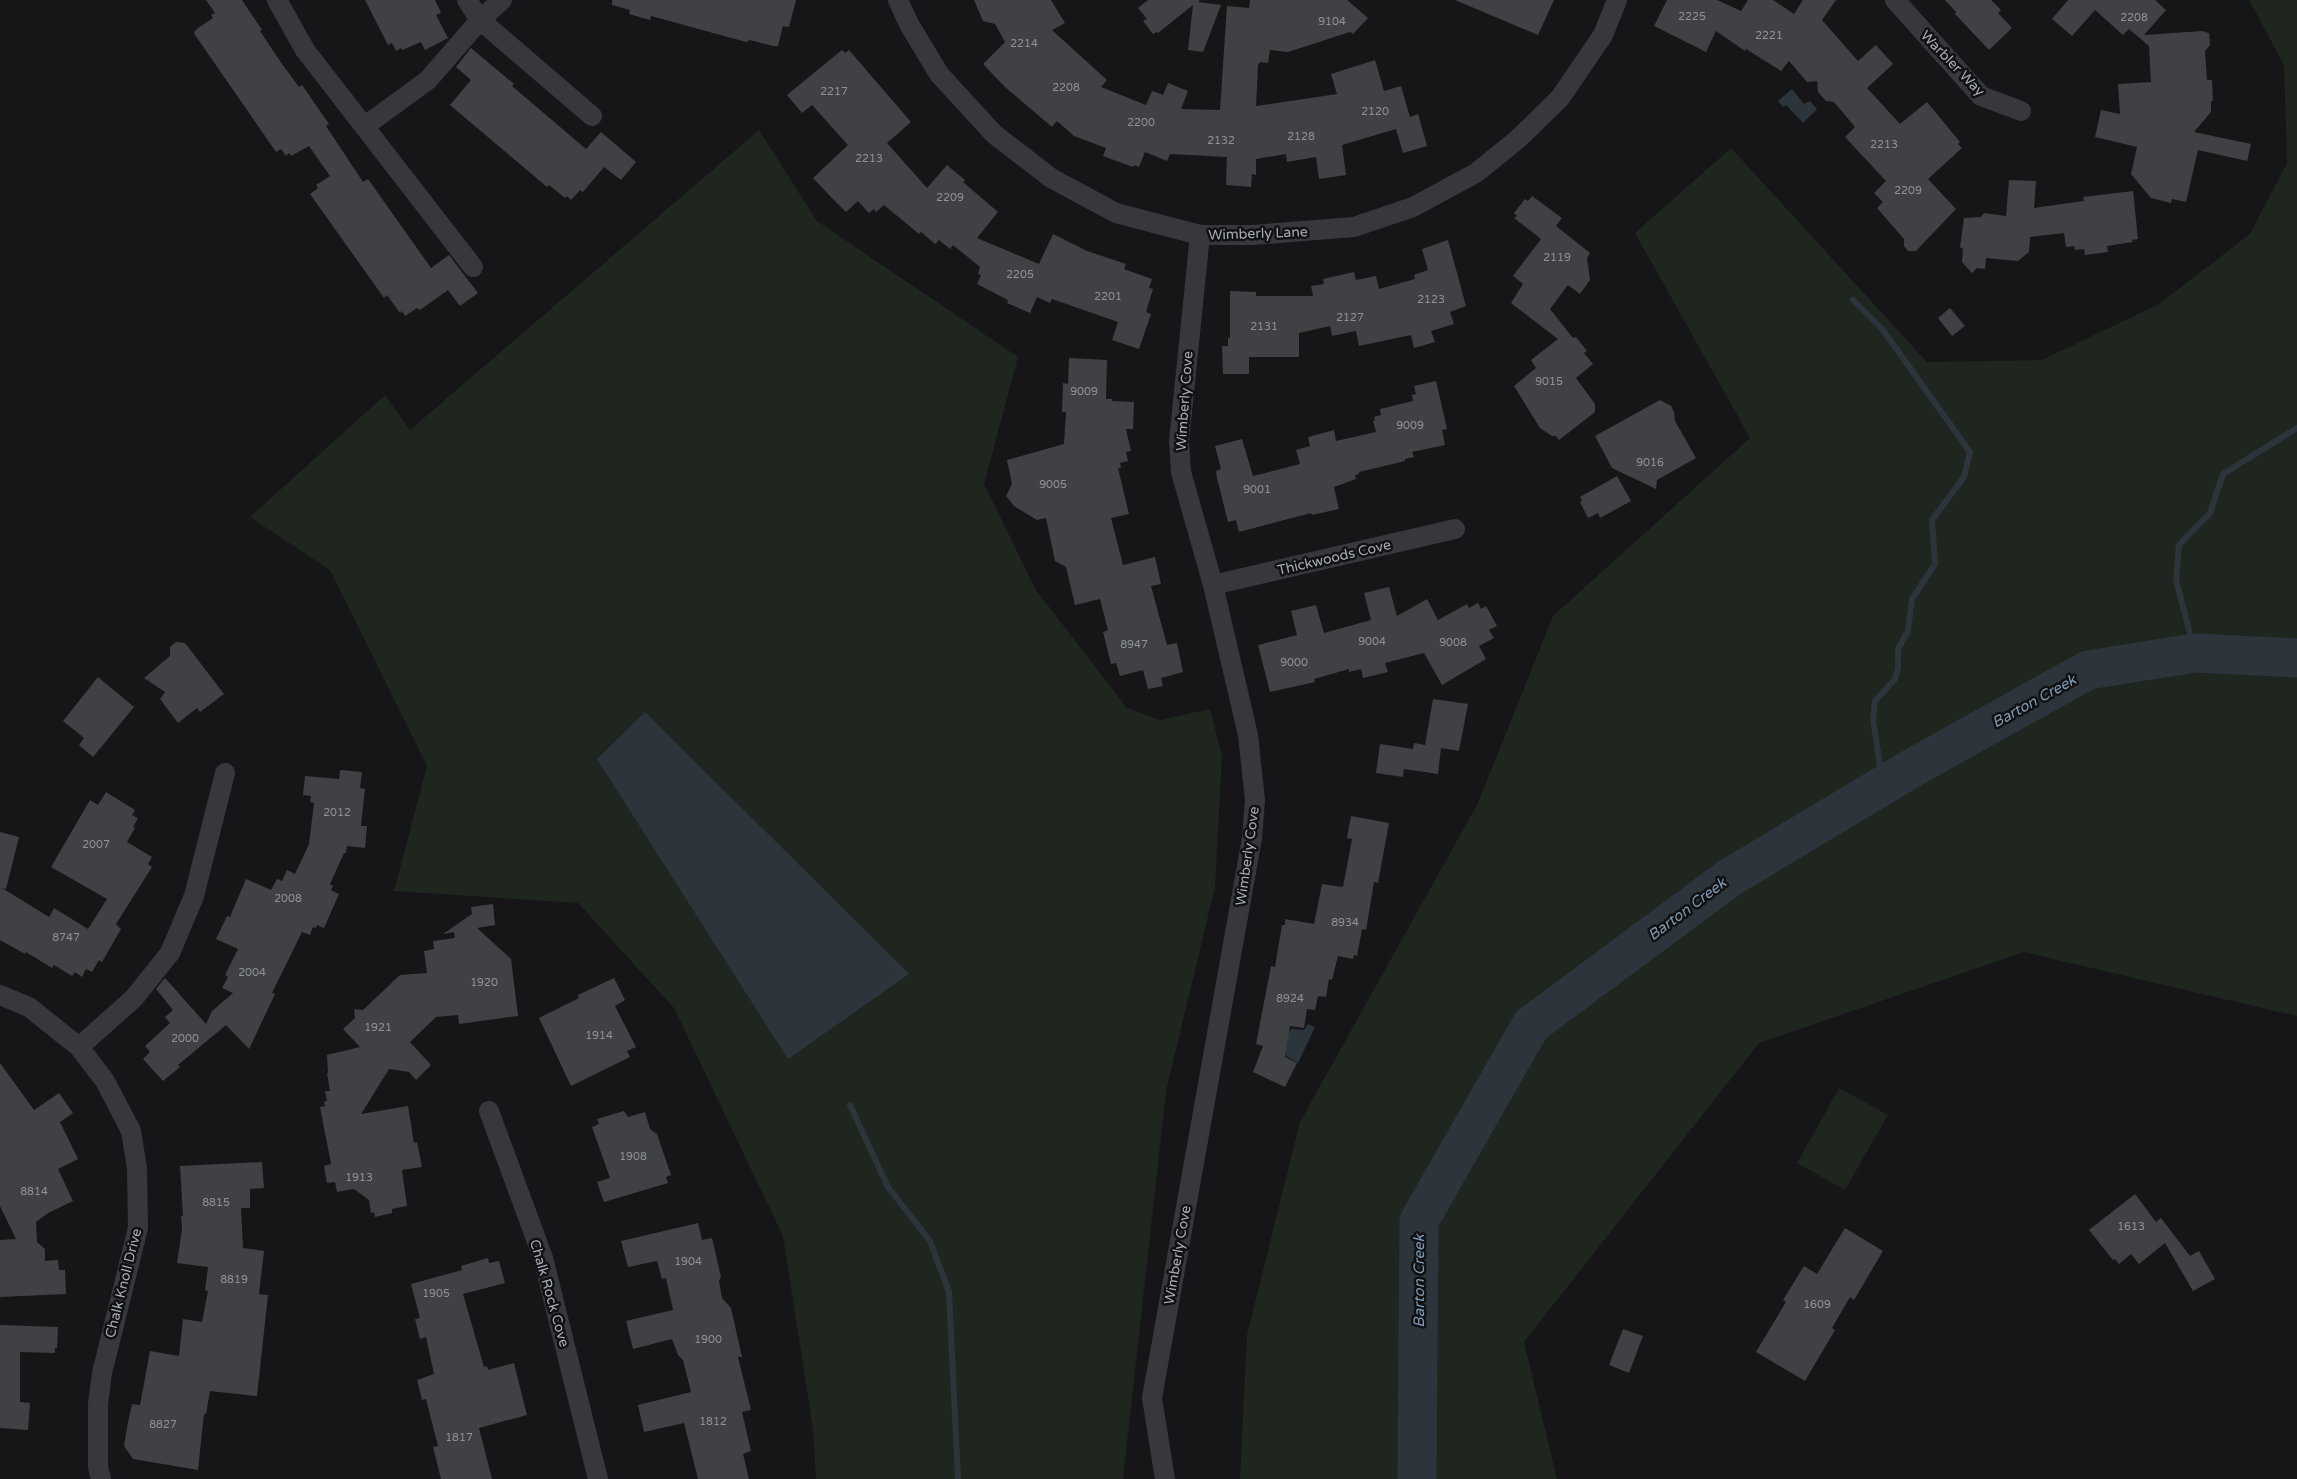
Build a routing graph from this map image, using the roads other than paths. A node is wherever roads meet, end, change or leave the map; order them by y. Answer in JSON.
{"nodes":[{"id":1,"x":277,"y":0,"type":"edge"},
{"id":2,"x":467,"y":0,"type":"edge"},
{"id":3,"x":502,"y":0,"type":"edge"},
{"id":4,"x":898,"y":0,"type":"edge"},
{"id":5,"x":1617,"y":0,"type":"edge"},
{"id":6,"x":1895,"y":0,"type":"edge"},
{"id":7,"x":480,"y":20,"type":"junction"},
{"id":8,"x":2021,"y":111,"type":"dead end"},
{"id":9,"x":592,"y":116,"type":"dead end"},
{"id":10,"x":364,"y":126,"type":"junction"},
{"id":11,"x":1200,"y":235,"type":"junction"},
{"id":12,"x":473,"y":267,"type":"dead end"},
{"id":13,"x":1455,"y":529,"type":"dead end"},
{"id":14,"x":1213,"y":585,"type":"junction"},
{"id":15,"x":225,"y":773,"type":"dead end"},
{"id":16,"x":0,"y":994,"type":"edge"},
{"id":17,"x":79,"y":1047,"type":"junction"},
{"id":18,"x":489,"y":1111,"type":"dead end"},
{"id":19,"x":101,"y":1479,"type":"edge"},
{"id":20,"x":598,"y":1479,"type":"edge"},
{"id":21,"x":1166,"y":1479,"type":"edge"}],
"edges":[{"from":1,"to":10,"type":"street"},
{"from":2,"to":7,"type":"street"},
{"from":3,"to":7,"type":"street"},
{"from":4,"to":11,"type":"street","name":"Wimberly Lane"},
{"from":5,"to":11,"type":"street","name":"Wimberly Lane"},
{"from":6,"to":8,"type":"street","name":"Warbler Way"},
{"from":7,"to":9,"type":"street"},
{"from":7,"to":10,"type":"street"},
{"from":10,"to":12,"type":"street"},
{"from":11,"to":14,"type":"street","name":"Wimberly Cove"},
{"from":13,"to":14,"type":"street","name":"Thickwoods Cove"},
{"from":14,"to":21,"type":"street","name":"Wimberly Cove"},
{"from":15,"to":17,"type":"street"},
{"from":16,"to":17,"type":"street","name":"Chalk Knoll Drive"},
{"from":17,"to":19,"type":"street","name":"Chalk Knoll Drive"},
{"from":18,"to":20,"type":"street","name":"Chalk Rock Cove"}]}
